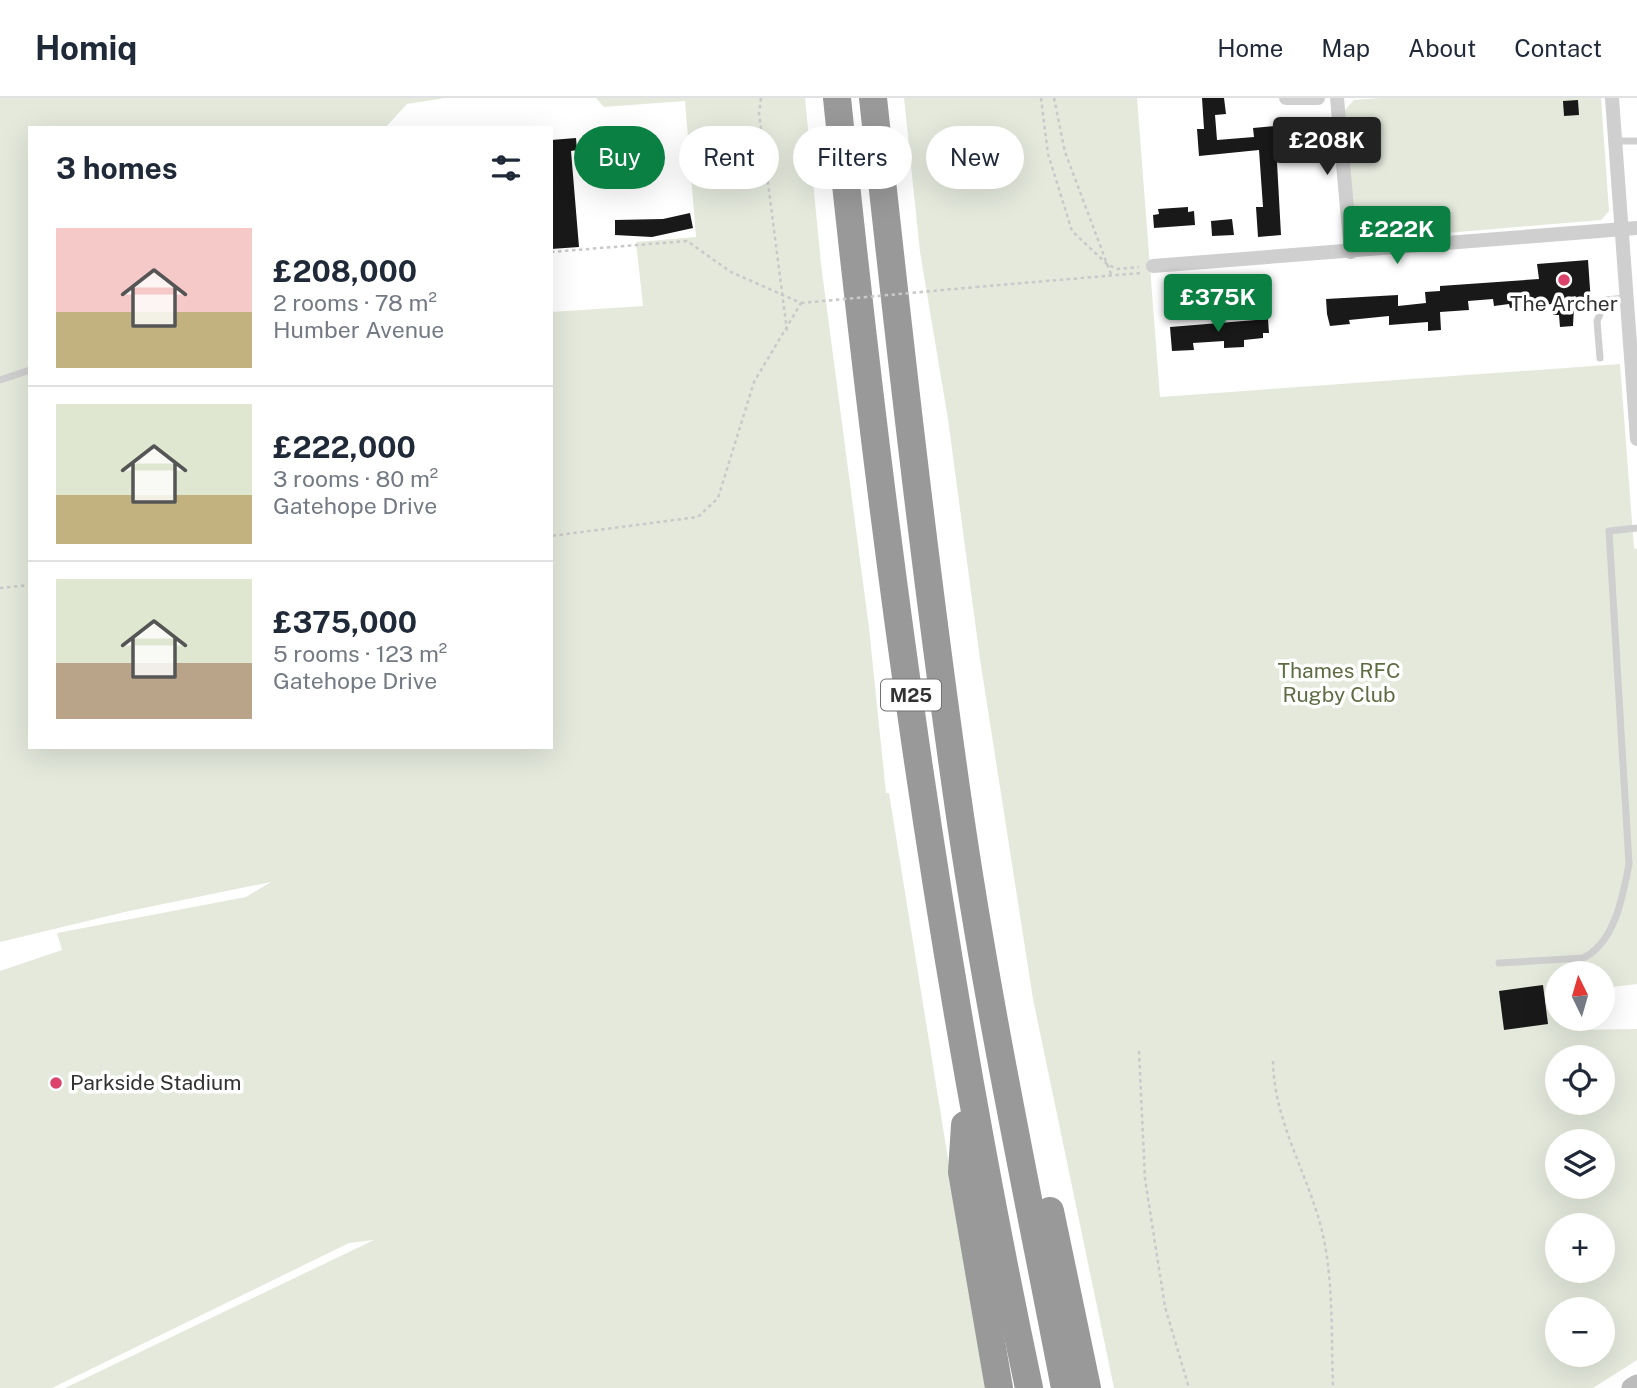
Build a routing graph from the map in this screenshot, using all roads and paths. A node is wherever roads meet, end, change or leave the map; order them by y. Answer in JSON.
{"nodes":[{"id":1,"x":761,"y":98,"type":"edge"},
{"id":2,"x":837,"y":98,"type":"edge"},
{"id":3,"x":873,"y":98,"type":"edge"},
{"id":4,"x":1041,"y":98,"type":"edge"},
{"id":5,"x":1054,"y":98,"type":"edge"},
{"id":6,"x":1286,"y":98,"type":"edge"},
{"id":7,"x":1318,"y":98,"type":"edge"},
{"id":8,"x":1338,"y":98,"type":"edge"},
{"id":9,"x":1612,"y":98,"type":"edge"},
{"id":10,"x":1614,"y":141,"type":"junction"},
{"id":11,"x":1637,"y":141,"type":"edge"},
{"id":12,"x":1637,"y":228,"type":"edge"},
{"id":13,"x":1620,"y":230,"type":"junction"},
{"id":14,"x":553,"y":252,"type":"edge"},
{"id":15,"x":1351,"y":252,"type":"junction"},
{"id":16,"x":1108,"y":265,"type":"junction"},
{"id":17,"x":1150,"y":269,"type":"junction"},
{"id":18,"x":1112,"y":276,"type":"junction"},
{"id":19,"x":783,"y":296,"type":"junction"},
{"id":20,"x":1625,"y":298,"type":"junction"},
{"id":21,"x":801,"y":303,"type":"junction"},
{"id":22,"x":787,"y":331,"type":"junction"},
{"id":23,"x":1600,"y":358,"type":"dead end"},
{"id":24,"x":28,"y":371,"type":"edge"},
{"id":25,"x":0,"y":380,"type":"edge"},
{"id":26,"x":1635,"y":385,"type":"edge"},
{"id":27,"x":1637,"y":439,"type":"edge"},
{"id":28,"x":1637,"y":528,"type":"edge"},
{"id":29,"x":924,"y":531,"type":"junction"},
{"id":30,"x":553,"y":536,"type":"edge"},
{"id":31,"x":28,"y":585,"type":"edge"},
{"id":32,"x":0,"y":588,"type":"edge"},
{"id":33,"x":1499,"y":963,"type":"dead end"},
{"id":34,"x":1139,"y":1051,"type":"dead end"},
{"id":35,"x":1273,"y":1062,"type":"dead end"},
{"id":36,"x":968,"y":1085,"type":"junction"},
{"id":37,"x":1008,"y":1289,"type":"junction"},
{"id":38,"x":1637,"y":1385,"type":"edge"},
{"id":39,"x":999,"y":1388,"type":"edge"},
{"id":40,"x":1020,"y":1388,"type":"edge"},
{"id":41,"x":1029,"y":1388,"type":"edge"},
{"id":42,"x":1065,"y":1388,"type":"edge"},
{"id":43,"x":1087,"y":1388,"type":"edge"},
{"id":44,"x":1189,"y":1388,"type":"edge"},
{"id":45,"x":1333,"y":1388,"type":"edge"},
{"id":46,"x":1632,"y":1388,"type":"edge"}],
"edges":[{"from":1,"to":19,"type":"path"},
{"from":2,"to":36,"type":"highway","number":"M25"},
{"from":3,"to":29,"type":"highway","number":"M25"},
{"from":4,"to":16,"type":"path"},
{"from":5,"to":16,"type":"path"},
{"from":6,"to":7,"type":"street"},
{"from":8,"to":15,"type":"street"},
{"from":9,"to":10,"type":"street"},
{"from":10,"to":11,"type":"lane"},
{"from":10,"to":13,"type":"street"},
{"from":12,"to":13,"type":"street"},
{"from":13,"to":15,"type":"street"},
{"from":13,"to":20,"type":"street"},
{"from":14,"to":19,"type":"path"},
{"from":15,"to":17,"type":"street"},
{"from":16,"to":17,"type":"path"},
{"from":16,"to":18,"type":"path"},
{"from":17,"to":18,"type":"path"},
{"from":18,"to":21,"type":"path","bridge":true},
{"from":19,"to":21,"type":"path"},
{"from":19,"to":22,"type":"path"},
{"from":20,"to":23,"type":"lane"},
{"from":20,"to":26,"type":"street"},
{"from":21,"to":22,"type":"path"},
{"from":22,"to":30,"type":"path"},
{"from":24,"to":25,"type":"lane"},
{"from":26,"to":27,"type":"street"},
{"from":28,"to":33,"type":"lane"},
{"from":29,"to":42,"type":"highway","number":"M25"},
{"from":29,"to":43,"type":"highway","number":"M25"},
{"from":31,"to":32,"type":"path"},
{"from":34,"to":44,"type":"path"},
{"from":35,"to":45,"type":"path"},
{"from":36,"to":37,"type":"highway","number":"M25"},
{"from":36,"to":39,"type":"highway","number":"M25"},
{"from":37,"to":40,"type":"highway","number":"M25"},
{"from":37,"to":41,"type":"highway","number":"M25"},
{"from":38,"to":46,"type":"main road"}]}
